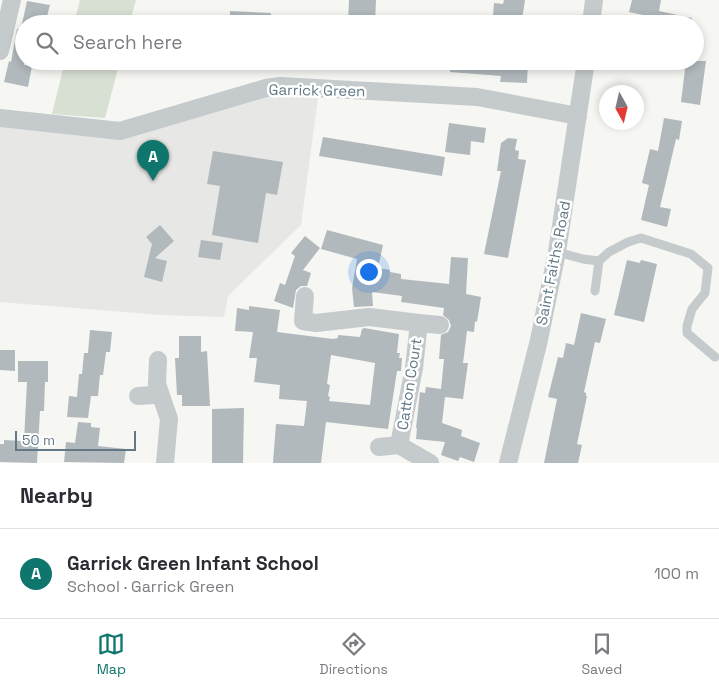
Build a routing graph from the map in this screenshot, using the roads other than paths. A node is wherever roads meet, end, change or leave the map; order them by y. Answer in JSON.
{"nodes":[{"id":1,"x":12,"y":0,"type":"edge"},
{"id":2,"x":594,"y":0,"type":"edge"},
{"id":3,"x":592,"y":15,"type":"edge"},
{"id":4,"x":0,"y":51,"type":"edge"},
{"id":5,"x":585,"y":70,"type":"edge"},
{"id":6,"x":578,"y":116,"type":"junction"},
{"id":7,"x":0,"y":118,"type":"edge"},
{"id":8,"x":557,"y":252,"type":"junction"},
{"id":9,"x":599,"y":261,"type":"junction"},
{"id":10,"x":595,"y":291,"type":"dead end"},
{"id":11,"x":305,"y":296,"type":"dead end"},
{"id":12,"x":419,"y":323,"type":"junction"},
{"id":13,"x":440,"y":324,"type":"dead end"},
{"id":14,"x":715,"y":357,"type":"dead end"},
{"id":15,"x":158,"y":360,"type":"dead end"},
{"id":16,"x":160,"y":393,"type":"junction"},
{"id":17,"x":138,"y":396,"type":"dead end"},
{"id":18,"x":399,"y":445,"type":"junction"},
{"id":19,"x":379,"y":447,"type":"dead end"},
{"id":20,"x":165,"y":463,"type":"edge"},
{"id":21,"x":430,"y":463,"type":"edge"},
{"id":22,"x":508,"y":463,"type":"edge"}],
"edges":[{"from":1,"to":4,"type":"street"},
{"from":2,"to":3,"type":"street"},
{"from":5,"to":6,"type":"street","name":"Saint Faiths Road"},
{"from":6,"to":7,"type":"street","name":"Garrick Green"},
{"from":6,"to":8,"type":"street","name":"Saint Faiths Road"},
{"from":8,"to":9,"type":"lane"},
{"from":8,"to":22,"type":"street","name":"Saint Faiths Road"},
{"from":9,"to":10,"type":"lane"},
{"from":9,"to":14,"type":"lane"},
{"from":11,"to":12,"type":"street","name":"Catton Court"},
{"from":12,"to":13,"type":"street","name":"Catton Court"},
{"from":12,"to":18,"type":"street","name":"Catton Court"},
{"from":15,"to":16,"type":"street"},
{"from":16,"to":17,"type":"street"},
{"from":16,"to":20,"type":"street"},
{"from":18,"to":19,"type":"street","name":"Catton Court"},
{"from":18,"to":21,"type":"street","name":"Catton Court"}]}
